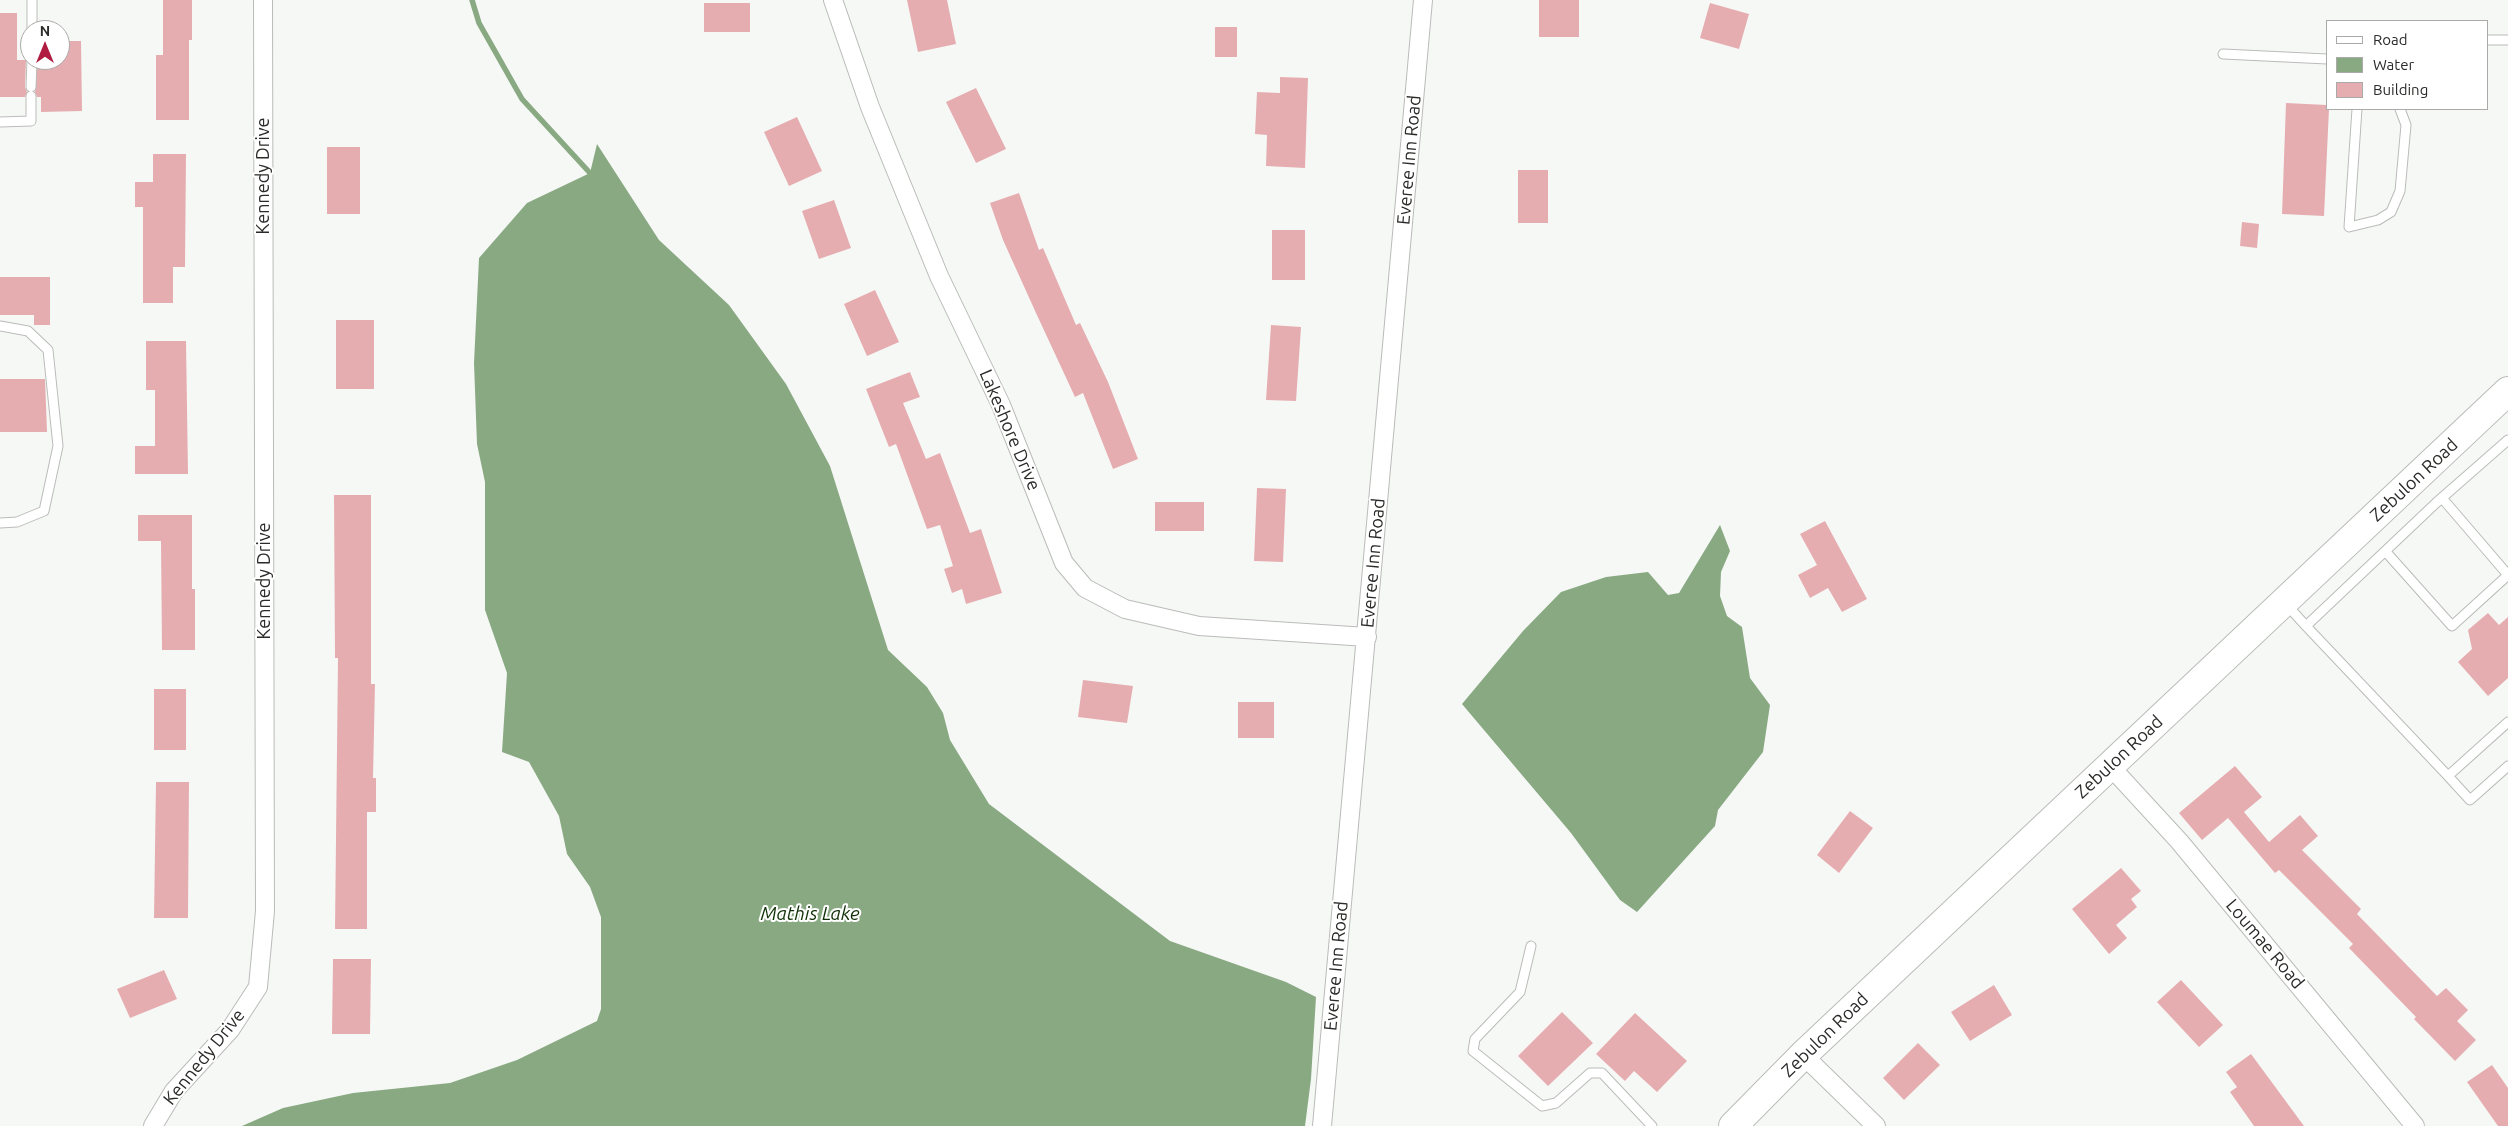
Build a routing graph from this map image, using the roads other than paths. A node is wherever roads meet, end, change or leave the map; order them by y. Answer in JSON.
{"nodes":[{"id":1,"x":32,"y":0,"type":"edge"},
{"id":2,"x":263,"y":0,"type":"edge"},
{"id":3,"x":833,"y":0,"type":"edge"},
{"id":4,"x":1423,"y":0,"type":"edge"},
{"id":5,"x":32,"y":20,"type":"edge"},
{"id":6,"x":2488,"y":40,"type":"edge"},
{"id":7,"x":2508,"y":40,"type":"edge"},
{"id":8,"x":2223,"y":54,"type":"dead end"},
{"id":9,"x":2326,"y":59,"type":"edge"},
{"id":10,"x":32,"y":70,"type":"edge"},
{"id":11,"x":31,"y":87,"type":"dead end"},
{"id":12,"x":31,"y":96,"type":"dead end"},
{"id":13,"x":2357,"y":110,"type":"edge"},
{"id":14,"x":2400,"y":110,"type":"edge"},
{"id":15,"x":0,"y":122,"type":"edge"},
{"id":16,"x":0,"y":326,"type":"edge"},
{"id":17,"x":2508,"y":391,"type":"edge"},
{"id":18,"x":2508,"y":440,"type":"edge"},
{"id":19,"x":2442,"y":498,"type":"junction"},
{"id":20,"x":0,"y":523,"type":"edge"},
{"id":21,"x":2386,"y":552,"type":"junction"},
{"id":22,"x":2508,"y":575,"type":"edge"},
{"id":23,"x":2284,"y":602,"type":"junction"},
{"id":24,"x":2306,"y":626,"type":"junction"},
{"id":25,"x":1367,"y":637,"type":"junction"},
{"id":26,"x":2508,"y":722,"type":"edge"},
{"id":27,"x":2110,"y":766,"type":"junction"},
{"id":28,"x":2508,"y":766,"type":"edge"},
{"id":29,"x":2448,"y":776,"type":"junction"},
{"id":30,"x":1531,"y":946,"type":"dead end"},
{"id":31,"x":1803,"y":1055,"type":"junction"},
{"id":32,"x":153,"y":1126,"type":"edge"},
{"id":33,"x":1322,"y":1126,"type":"edge"},
{"id":34,"x":1652,"y":1126,"type":"edge"},
{"id":35,"x":1733,"y":1126,"type":"edge"},
{"id":36,"x":1876,"y":1126,"type":"edge"},
{"id":37,"x":2415,"y":1126,"type":"edge"}],
"edges":[{"from":1,"to":5,"type":"lane"},
{"from":2,"to":32,"type":"street","name":"Kennedy Drive"},
{"from":3,"to":25,"type":"street","name":"Lakeshore Drive"},
{"from":4,"to":25,"type":"street","name":"Everee Inn Road"},
{"from":6,"to":7,"type":"lane"},
{"from":8,"to":9,"type":"lane"},
{"from":10,"to":11,"type":"lane"},
{"from":12,"to":15,"type":"lane"},
{"from":13,"to":14,"type":"lane"},
{"from":16,"to":20,"type":"lane"},
{"from":17,"to":23,"type":"main road","name":"Zebulon Road"},
{"from":18,"to":19,"type":"lane"},
{"from":19,"to":21,"type":"lane"},
{"from":19,"to":22,"type":"lane"},
{"from":21,"to":22,"type":"lane"},
{"from":21,"to":24,"type":"lane"},
{"from":23,"to":24,"type":"lane"},
{"from":23,"to":27,"type":"main road","name":"Zebulon Road"},
{"from":24,"to":29,"type":"lane"},
{"from":25,"to":33,"type":"street","name":"Everee Inn Road"},
{"from":26,"to":29,"type":"lane"},
{"from":27,"to":31,"type":"main road","name":"Zebulon Road"},
{"from":27,"to":37,"type":"street","name":"Loumae Road"},
{"from":28,"to":29,"type":"lane"},
{"from":30,"to":34,"type":"lane"},
{"from":31,"to":35,"type":"main road","name":"Zebulon Road"},
{"from":31,"to":36,"type":"street"}]}
